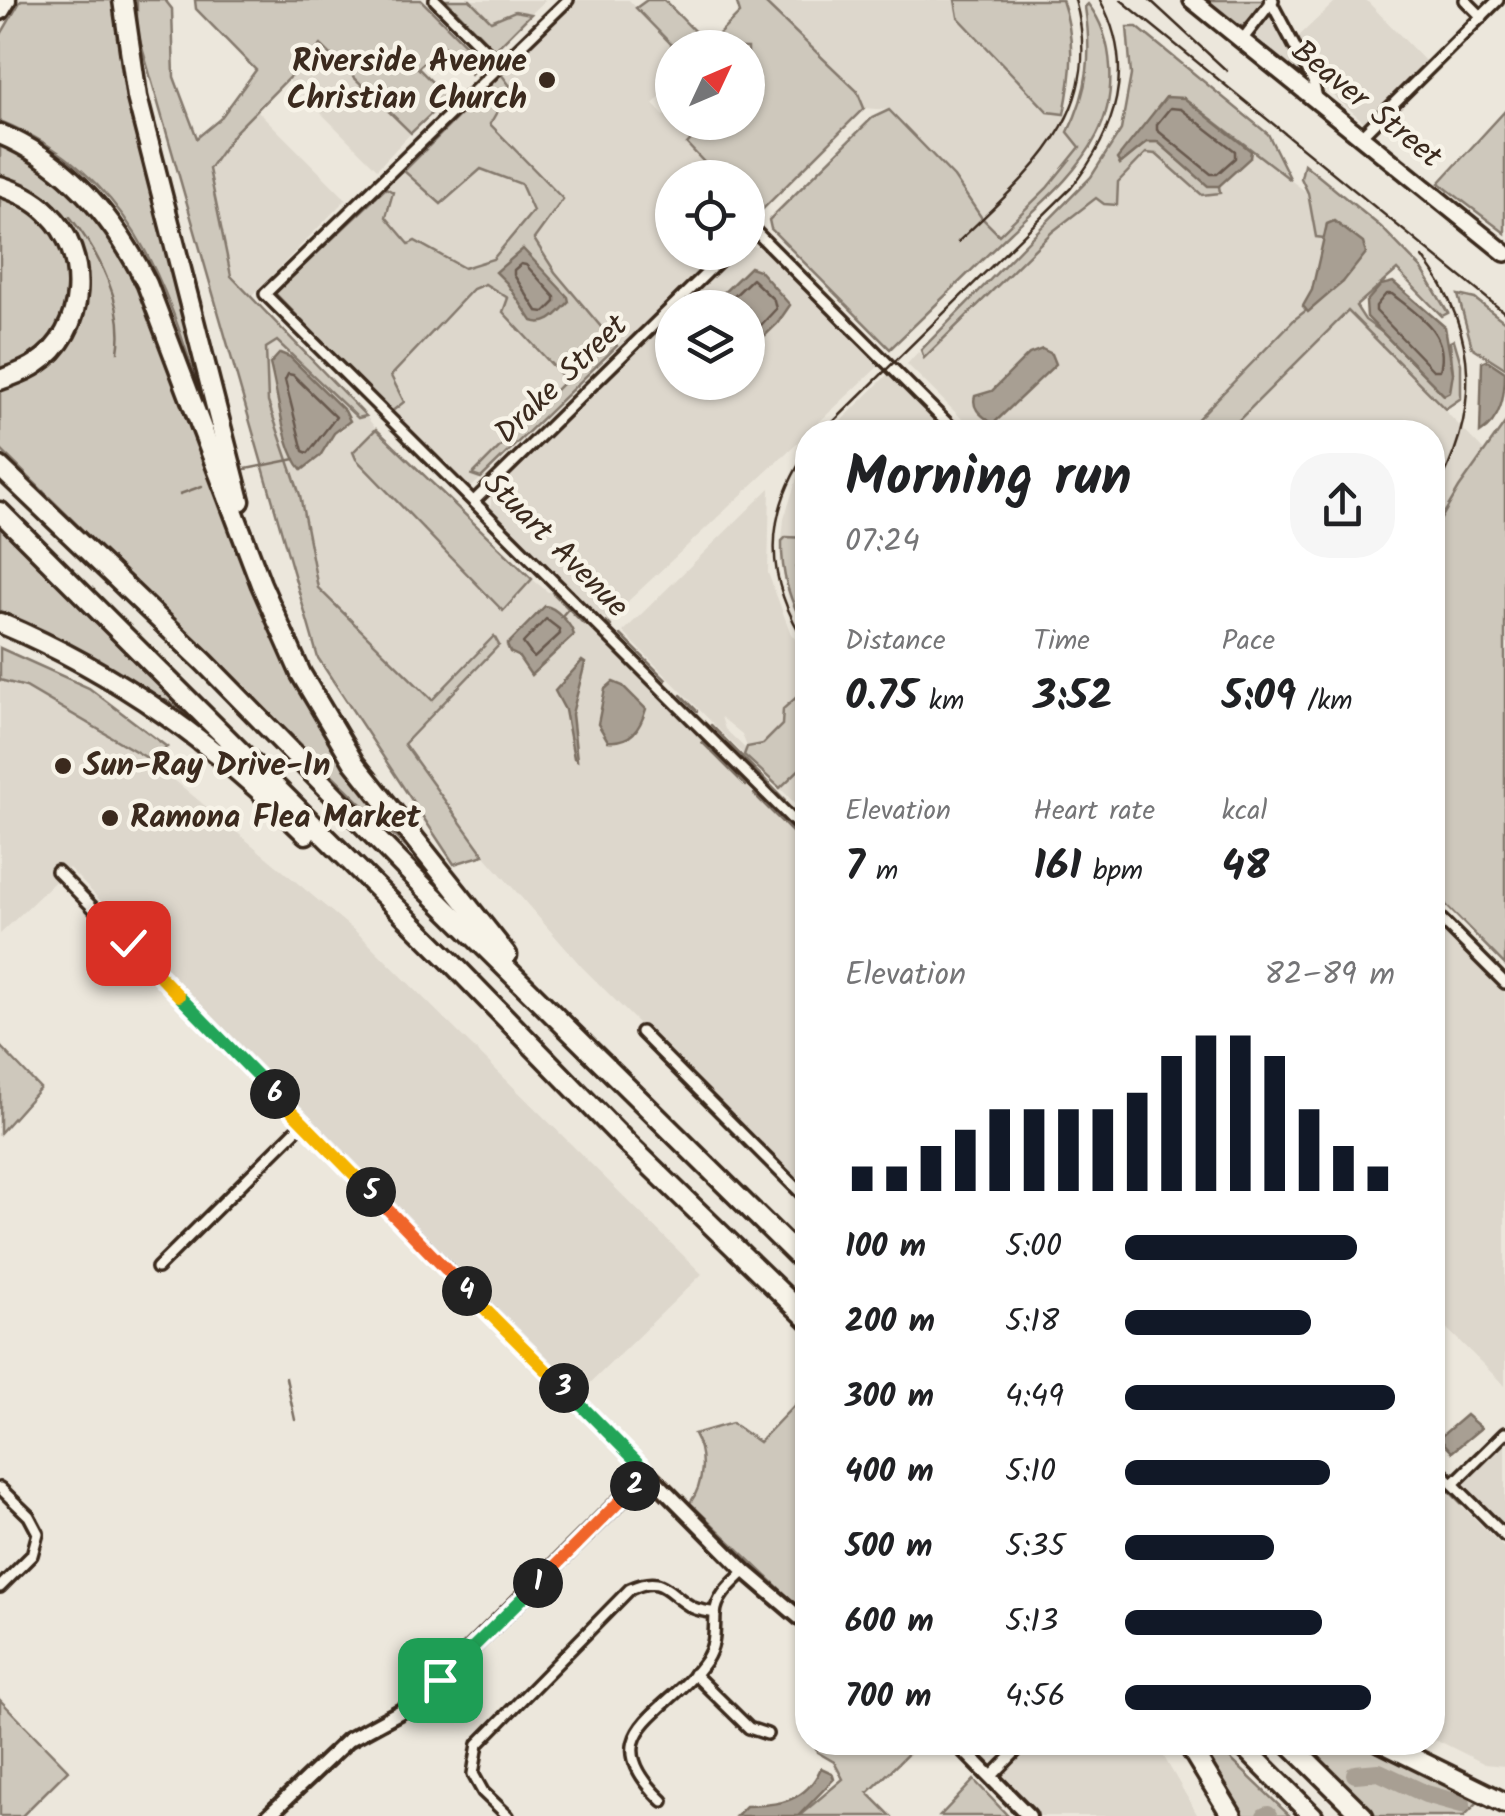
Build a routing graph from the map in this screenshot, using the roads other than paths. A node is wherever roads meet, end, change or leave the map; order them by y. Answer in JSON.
{"nodes":[{"id":1,"x":6,"y":0,"type":"edge"},
{"id":2,"x":124,"y":0,"type":"edge"},
{"id":3,"x":435,"y":0,"type":"edge"},
{"id":4,"x":568,"y":0,"type":"edge"},
{"id":5,"x":1192,"y":0,"type":"edge"},
{"id":6,"x":1465,"y":0,"type":"edge"},
{"id":7,"x":1498,"y":0,"type":"edge"},
{"id":8,"x":1271,"y":1,"type":"edge"},
{"id":9,"x":0,"y":10,"type":"edge"},
{"id":10,"x":1482,"y":17,"type":"junction"},
{"id":11,"x":1242,"y":40,"type":"junction"},
{"id":12,"x":500,"y":65,"type":"junction"},
{"id":13,"x":1318,"y":101,"type":"junction"},
{"id":14,"x":0,"y":134,"type":"edge"},
{"id":15,"x":1361,"y":136,"type":"junction"},
{"id":16,"x":0,"y":186,"type":"edge"},
{"id":17,"x":765,"y":246,"type":"edge"},
{"id":18,"x":1505,"y":253,"type":"edge"},
{"id":19,"x":710,"y":270,"type":"edge"},
{"id":20,"x":0,"y":380,"type":"edge"},
{"id":21,"x":944,"y":420,"type":"edge"},
{"id":22,"x":0,"y":467,"type":"edge"},
{"id":23,"x":474,"y":500,"type":"junction"},
{"id":24,"x":0,"y":512,"type":"edge"},
{"id":25,"x":262,"y":584,"type":"junction"},
{"id":26,"x":0,"y":623,"type":"edge"},
{"id":27,"x":795,"y":822,"type":"edge"},
{"id":28,"x":57,"y":870,"type":"dead end"},
{"id":29,"x":1445,"y":923,"type":"edge"},
{"id":30,"x":453,"y":964,"type":"junction"},
{"id":31,"x":1505,"y":983,"type":"edge"},
{"id":32,"x":536,"y":998,"type":"junction"},
{"id":33,"x":641,"y":1032,"type":"dead end"},
{"id":34,"x":303,"y":1123,"type":"junction"},
{"id":35,"x":795,"y":1187,"type":"edge"},
{"id":36,"x":795,"y":1253,"type":"edge"},
{"id":37,"x":157,"y":1268,"type":"dead end"},
{"id":38,"x":795,"y":1306,"type":"edge"},
{"id":39,"x":1505,"y":1432,"type":"edge"},
{"id":40,"x":648,"y":1473,"type":"junction"},
{"id":41,"x":1445,"y":1476,"type":"edge"},
{"id":42,"x":1453,"y":1484,"type":"junction"},
{"id":43,"x":0,"y":1488,"type":"edge"},
{"id":44,"x":1505,"y":1536,"type":"edge"},
{"id":45,"x":745,"y":1570,"type":"junction"},
{"id":46,"x":0,"y":1587,"type":"edge"},
{"id":47,"x":715,"y":1613,"type":"junction"},
{"id":48,"x":795,"y":1614,"type":"edge"},
{"id":49,"x":694,"y":1674,"type":"junction"},
{"id":50,"x":767,"y":1734,"type":"dead end"},
{"id":51,"x":969,"y":1755,"type":"edge"},
{"id":52,"x":1012,"y":1755,"type":"edge"},
{"id":53,"x":1194,"y":1755,"type":"edge"},
{"id":54,"x":1252,"y":1755,"type":"edge"},
{"id":55,"x":1301,"y":1755,"type":"edge"},
{"id":56,"x":1408,"y":1755,"type":"edge"},
{"id":57,"x":990,"y":1777,"type":"junction"},
{"id":58,"x":664,"y":1801,"type":"dead end"},
{"id":59,"x":1505,"y":1803,"type":"edge"},
{"id":60,"x":268,"y":1816,"type":"edge"},
{"id":61,"x":508,"y":1816,"type":"edge"},
{"id":62,"x":1029,"y":1816,"type":"edge"},
{"id":63,"x":1232,"y":1816,"type":"edge"},
{"id":64,"x":1313,"y":1816,"type":"edge"},
{"id":65,"x":1363,"y":1816,"type":"edge"},
{"id":66,"x":1491,"y":1816,"type":"edge"}],
"edges":[{"from":1,"to":9,"type":"highway"},
{"from":2,"to":25,"type":"highway"},
{"from":3,"to":12,"type":"street"},
{"from":4,"to":12,"type":"street"},
{"from":5,"to":11,"type":"main road","name":"Beaver Street"},
{"from":6,"to":10,"type":"street"},
{"from":7,"to":10,"type":"street"},
{"from":8,"to":11,"type":"street"},
{"from":8,"to":13,"type":"street"},
{"from":10,"to":15,"type":"street"},
{"from":11,"to":13,"type":"main road","name":"Beaver Street"},
{"from":12,"to":23,"type":"street","name":"Stuart Avenue"},
{"from":13,"to":15,"type":"main road","name":"Beaver Street"},
{"from":14,"to":25,"type":"highway"},
{"from":15,"to":18,"type":"main road","name":"Beaver Street"},
{"from":16,"to":20,"type":"highway"},
{"from":17,"to":21,"type":"street"},
{"from":19,"to":23,"type":"street","name":"Drake Street"},
{"from":22,"to":32,"type":"highway"},
{"from":23,"to":27,"type":"street","name":"Stuart Avenue"},
{"from":24,"to":30,"type":"highway"},
{"from":25,"to":32,"type":"highway"},
{"from":26,"to":30,"type":"highway"},
{"from":28,"to":34,"type":"street"},
{"from":29,"to":31,"type":"street"},
{"from":30,"to":38,"type":"highway"},
{"from":32,"to":36,"type":"highway"},
{"from":33,"to":35,"type":"street"},
{"from":34,"to":37,"type":"street"},
{"from":34,"to":40,"type":"street"},
{"from":39,"to":42,"type":"street"},
{"from":40,"to":45,"type":"street"},
{"from":40,"to":60,"type":"street"},
{"from":41,"to":42,"type":"street"},
{"from":42,"to":44,"type":"street"},
{"from":43,"to":46,"type":"street"},
{"from":45,"to":47,"type":"street"},
{"from":45,"to":48,"type":"street"},
{"from":47,"to":49,"type":"street"},
{"from":47,"to":61,"type":"street"},
{"from":49,"to":50,"type":"street"},
{"from":49,"to":58,"type":"street"},
{"from":51,"to":57,"type":"street"},
{"from":52,"to":57,"type":"street"},
{"from":53,"to":63,"type":"highway"},
{"from":54,"to":64,"type":"highway"},
{"from":55,"to":65,"type":"highway"},
{"from":56,"to":59,"type":"highway"},
{"from":57,"to":62,"type":"street"},
{"from":59,"to":66,"type":"street"}]}
